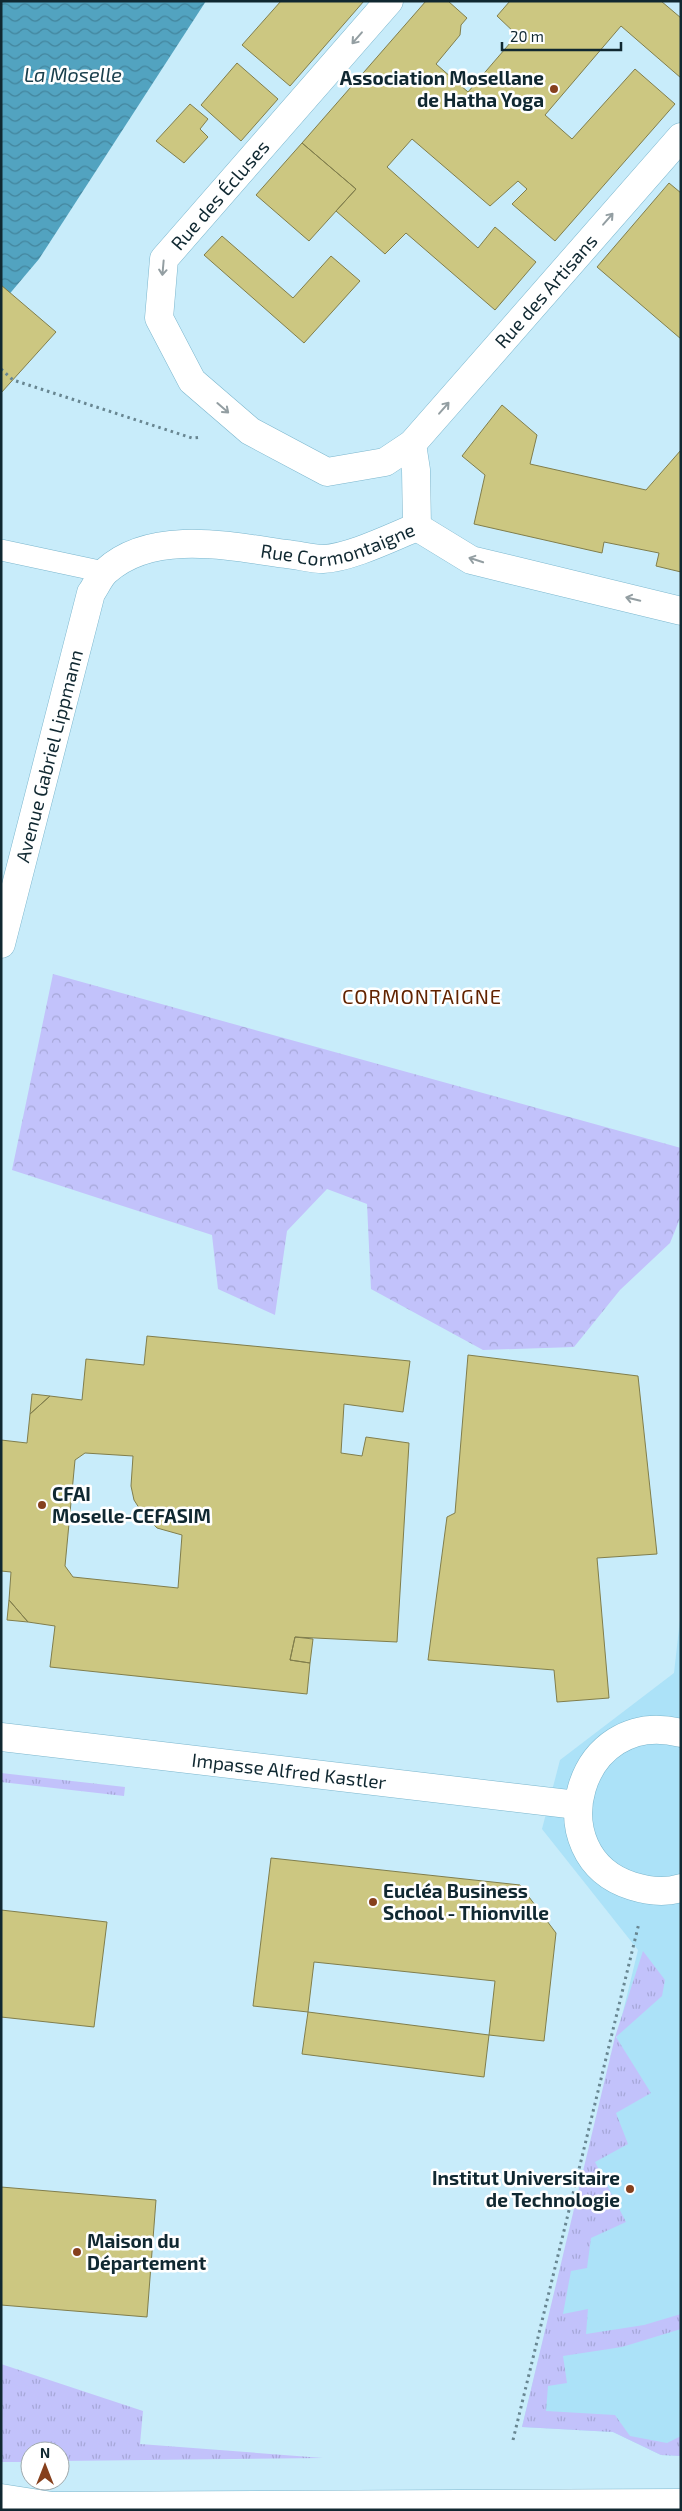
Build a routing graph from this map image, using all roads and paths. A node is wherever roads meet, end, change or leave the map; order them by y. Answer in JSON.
{"nodes":[{"id":1,"x":389,"y":1,"type":"edge"},
{"id":2,"x":677,"y":141,"type":"edge"},
{"id":3,"x":1,"y":369,"type":"edge"},
{"id":4,"x":250,"y":431,"type":"junction"},
{"id":5,"x":412,"y":444,"type":"junction"},
{"id":6,"x":385,"y":462,"type":"joint"},
{"id":7,"x":417,"y":527,"type":"junction"},
{"id":8,"x":1,"y":550,"type":"edge"},
{"id":9,"x":104,"y":572,"type":"junction"},
{"id":10,"x":681,"y":611,"type":"edge"},
{"id":11,"x":1,"y":944,"type":"edge"},
{"id":12,"x":681,"y":1733,"type":"edge"},
{"id":13,"x":1,"y":1736,"type":"edge"},
{"id":14,"x":577,"y":1805,"type":"junction"},
{"id":15,"x":681,"y":1888,"type":"edge"},
{"id":16,"x":647,"y":1891,"type":"junction"},
{"id":17,"x":513,"y":2440,"type":"dead end"},
{"id":18,"x":1,"y":2498,"type":"edge"},
{"id":19,"x":681,"y":2502,"type":"edge"},
{"id":20,"x":47,"y":2508,"type":"edge"}],
"edges":[{"from":1,"to":4,"type":"street","name":"Rue des Écluses","one_way":true},
{"from":5,"to":2,"type":"street","name":"Rue des Artisans","one_way":true},
{"from":3,"to":4,"type":"path"},
{"from":4,"to":6,"type":"street","name":"Rue des Écluses"},
{"from":5,"to":6,"type":"street","name":"Rue des Artisans"},
{"from":5,"to":7,"type":"street"},
{"from":7,"to":9,"type":"street","name":"Rue Cormontaigne"},
{"from":10,"to":7,"type":"street","name":"Rue Cormontaigne","one_way":true},
{"from":8,"to":9,"type":"lane"},
{"from":9,"to":11,"type":"street","name":"Avenue Gabriel Lippmann"},
{"from":12,"to":14,"type":"street"},
{"from":13,"to":14,"type":"street","name":"Impasse Alfred Kastler"},
{"from":14,"to":16,"type":"street"},
{"from":15,"to":16,"type":"street"},
{"from":16,"to":17,"type":"path"},
{"from":18,"to":20,"type":"street"},
{"from":19,"to":20,"type":"street"}]}
